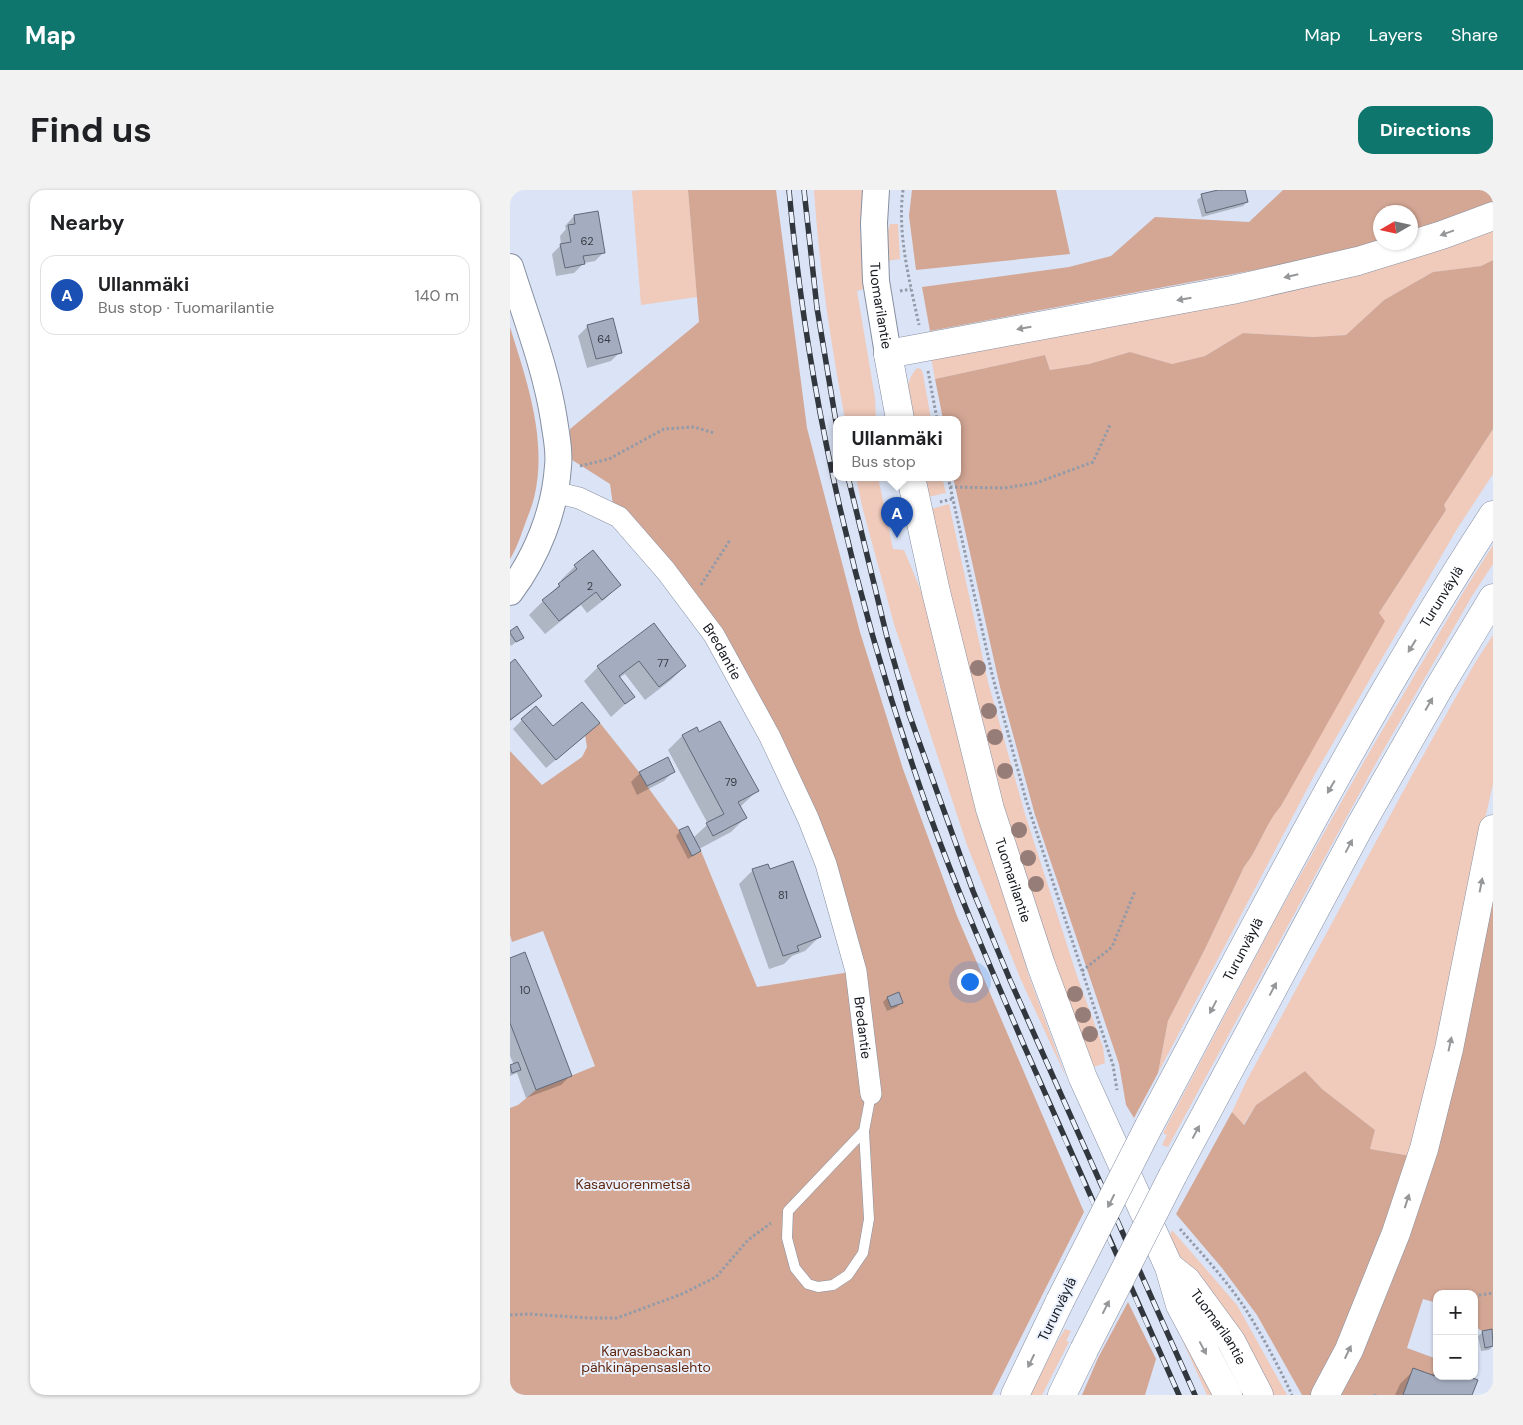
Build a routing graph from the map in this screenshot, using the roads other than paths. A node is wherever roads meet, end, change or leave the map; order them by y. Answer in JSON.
{"nodes":[{"id":1,"x":876,"y":190,"type":"edge"},
{"id":2,"x":1493,"y":216,"type":"edge"},
{"id":3,"x":510,"y":267,"type":"edge"},
{"id":4,"x":888,"y":354,"type":"junction"},
{"id":5,"x":899,"y":416,"type":"edge"},
{"id":6,"x":912,"y":481,"type":"edge"},
{"id":7,"x":554,"y":492,"type":"junction"},
{"id":8,"x":1493,"y":515,"type":"edge"},
{"id":9,"x":510,"y":592,"type":"edge"},
{"id":10,"x":1493,"y":598,"type":"edge"},
{"id":11,"x":1493,"y":829,"type":"edge"},
{"id":12,"x":872,"y":1094,"type":"joint"},
{"id":13,"x":864,"y":1131,"type":"junction"},
{"id":14,"x":1169,"y":1267,"type":"junction"},
{"id":15,"x":1015,"y":1395,"type":"edge"},
{"id":16,"x":1062,"y":1395,"type":"edge"},
{"id":17,"x":1228,"y":1395,"type":"edge"},
{"id":18,"x":1259,"y":1395,"type":"edge"},
{"id":19,"x":1325,"y":1395,"type":"edge"}],
"edges":[{"from":1,"to":4,"type":"street","name":"Tuomarilantie"},
{"from":2,"to":4,"type":"main road","one_way":true},
{"from":3,"to":7,"type":"street"},
{"from":4,"to":5,"type":"main road","name":"Tuomarilantie"},
{"from":6,"to":14,"type":"main road","name":"Tuomarilantie"},
{"from":7,"to":9,"type":"street"},
{"from":7,"to":12,"type":"street","name":"Bredantie"},
{"from":8,"to":15,"type":"main road","name":"Turunväylä","one_way":true,"bridge":true},
{"from":16,"to":10,"type":"main road","one_way":true,"bridge":true},
{"from":19,"to":11,"type":"main road","one_way":true},
{"from":12,"to":13,"type":"lane"},
{"from":13,"to":13,"type":"lane"},
{"from":14,"to":17,"type":"main road","name":"Tuomarilantie","one_way":true},
{"from":14,"to":18,"type":"main road","name":"Tuomarilantie"}]}
